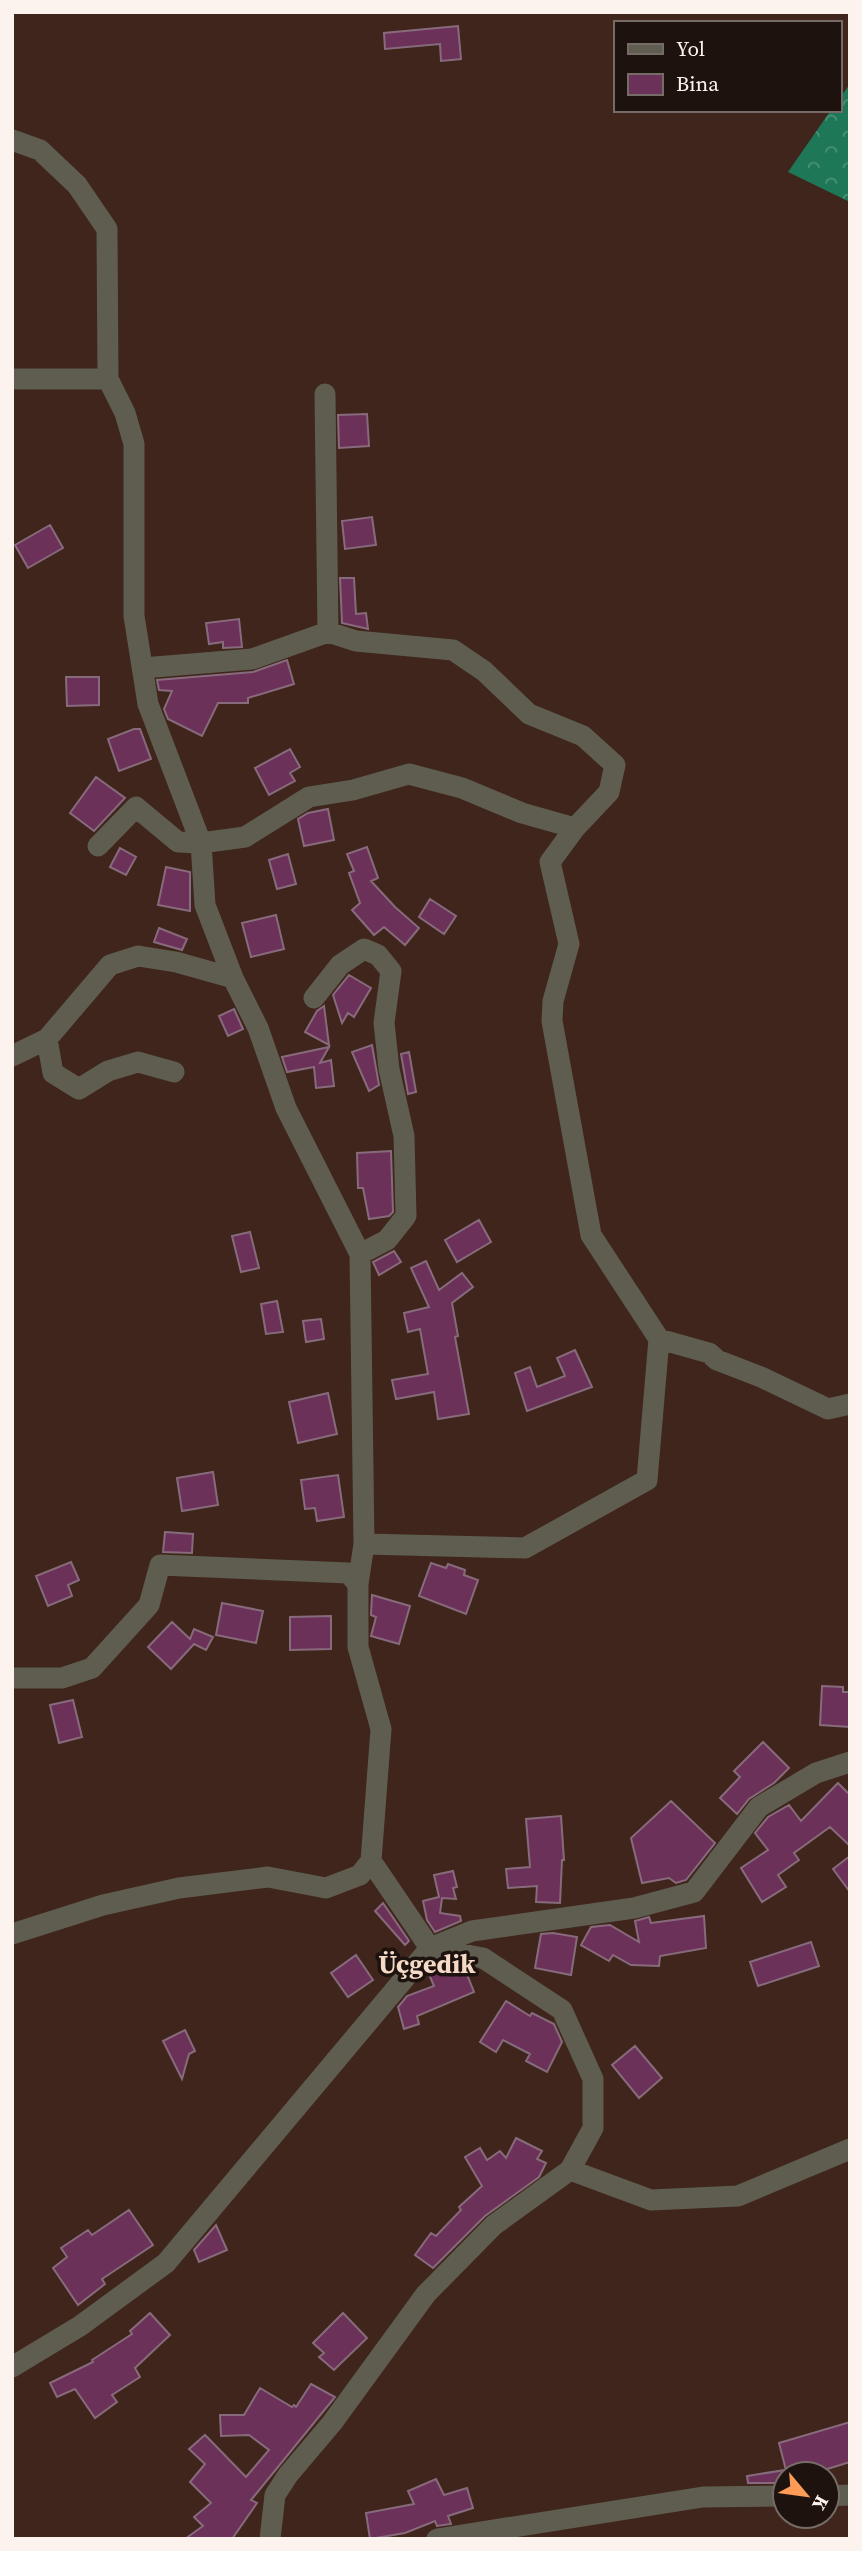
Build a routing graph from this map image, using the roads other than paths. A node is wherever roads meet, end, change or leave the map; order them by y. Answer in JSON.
{"nodes":[{"id":1,"x":12,"y":140,"type":"edge"},
{"id":2,"x":12,"y":379,"type":"edge"},
{"id":3,"x":108,"y":379,"type":"junction"},
{"id":4,"x":325,"y":394,"type":"dead end"},
{"id":5,"x":328,"y":632,"type":"junction"},
{"id":6,"x":143,"y":668,"type":"junction"},
{"id":7,"x":575,"y":828,"type":"junction"},
{"id":8,"x":201,"y":843,"type":"junction"},
{"id":9,"x":98,"y":846,"type":"dead end"},
{"id":10,"x":233,"y":978,"type":"junction"},
{"id":11,"x":314,"y":998,"type":"dead end"},
{"id":12,"x":47,"y":1040,"type":"junction"},
{"id":13,"x":12,"y":1056,"type":"edge"},
{"id":14,"x":174,"y":1072,"type":"dead end"},
{"id":15,"x":360,"y":1254,"type":"junction"},
{"id":16,"x":659,"y":1339,"type":"junction"},
{"id":17,"x":850,"y":1404,"type":"edge"},
{"id":18,"x":364,"y":1544,"type":"junction"},
{"id":19,"x":358,"y":1584,"type":"junction"},
{"id":20,"x":12,"y":1678,"type":"edge"},
{"id":21,"x":850,"y":1762,"type":"edge"},
{"id":22,"x":371,"y":1861,"type":"junction"},
{"id":23,"x":12,"y":1934,"type":"edge"},
{"id":24,"x":430,"y":1948,"type":"junction"},
{"id":25,"x":850,"y":2149,"type":"edge"},
{"id":26,"x":570,"y":2170,"type":"junction"},
{"id":27,"x":12,"y":2367,"type":"edge"},
{"id":28,"x":771,"y":2496,"type":"edge"},
{"id":29,"x":270,"y":2539,"type":"edge"},
{"id":30,"x":437,"y":2539,"type":"edge"}],
"edges":[{"from":1,"to":3,"type":"street"},
{"from":2,"to":3,"type":"street"},
{"from":3,"to":6,"type":"street"},
{"from":4,"to":5,"type":"street"},
{"from":5,"to":6,"type":"street"},
{"from":5,"to":7,"type":"street"},
{"from":6,"to":8,"type":"street"},
{"from":7,"to":8,"type":"street"},
{"from":7,"to":16,"type":"street"},
{"from":8,"to":9,"type":"street"},
{"from":8,"to":10,"type":"street"},
{"from":10,"to":12,"type":"street"},
{"from":10,"to":15,"type":"street"},
{"from":11,"to":15,"type":"street"},
{"from":12,"to":13,"type":"street"},
{"from":12,"to":14,"type":"street"},
{"from":15,"to":18,"type":"street"},
{"from":16,"to":17,"type":"street"},
{"from":16,"to":18,"type":"street"},
{"from":18,"to":19,"type":"street"},
{"from":19,"to":20,"type":"street"},
{"from":19,"to":22,"type":"street"},
{"from":21,"to":24,"type":"street"},
{"from":22,"to":23,"type":"street"},
{"from":22,"to":24,"type":"street"},
{"from":24,"to":26,"type":"street"},
{"from":24,"to":27,"type":"street"},
{"from":25,"to":26,"type":"street"},
{"from":26,"to":29,"type":"street"},
{"from":28,"to":30,"type":"street"}]}
